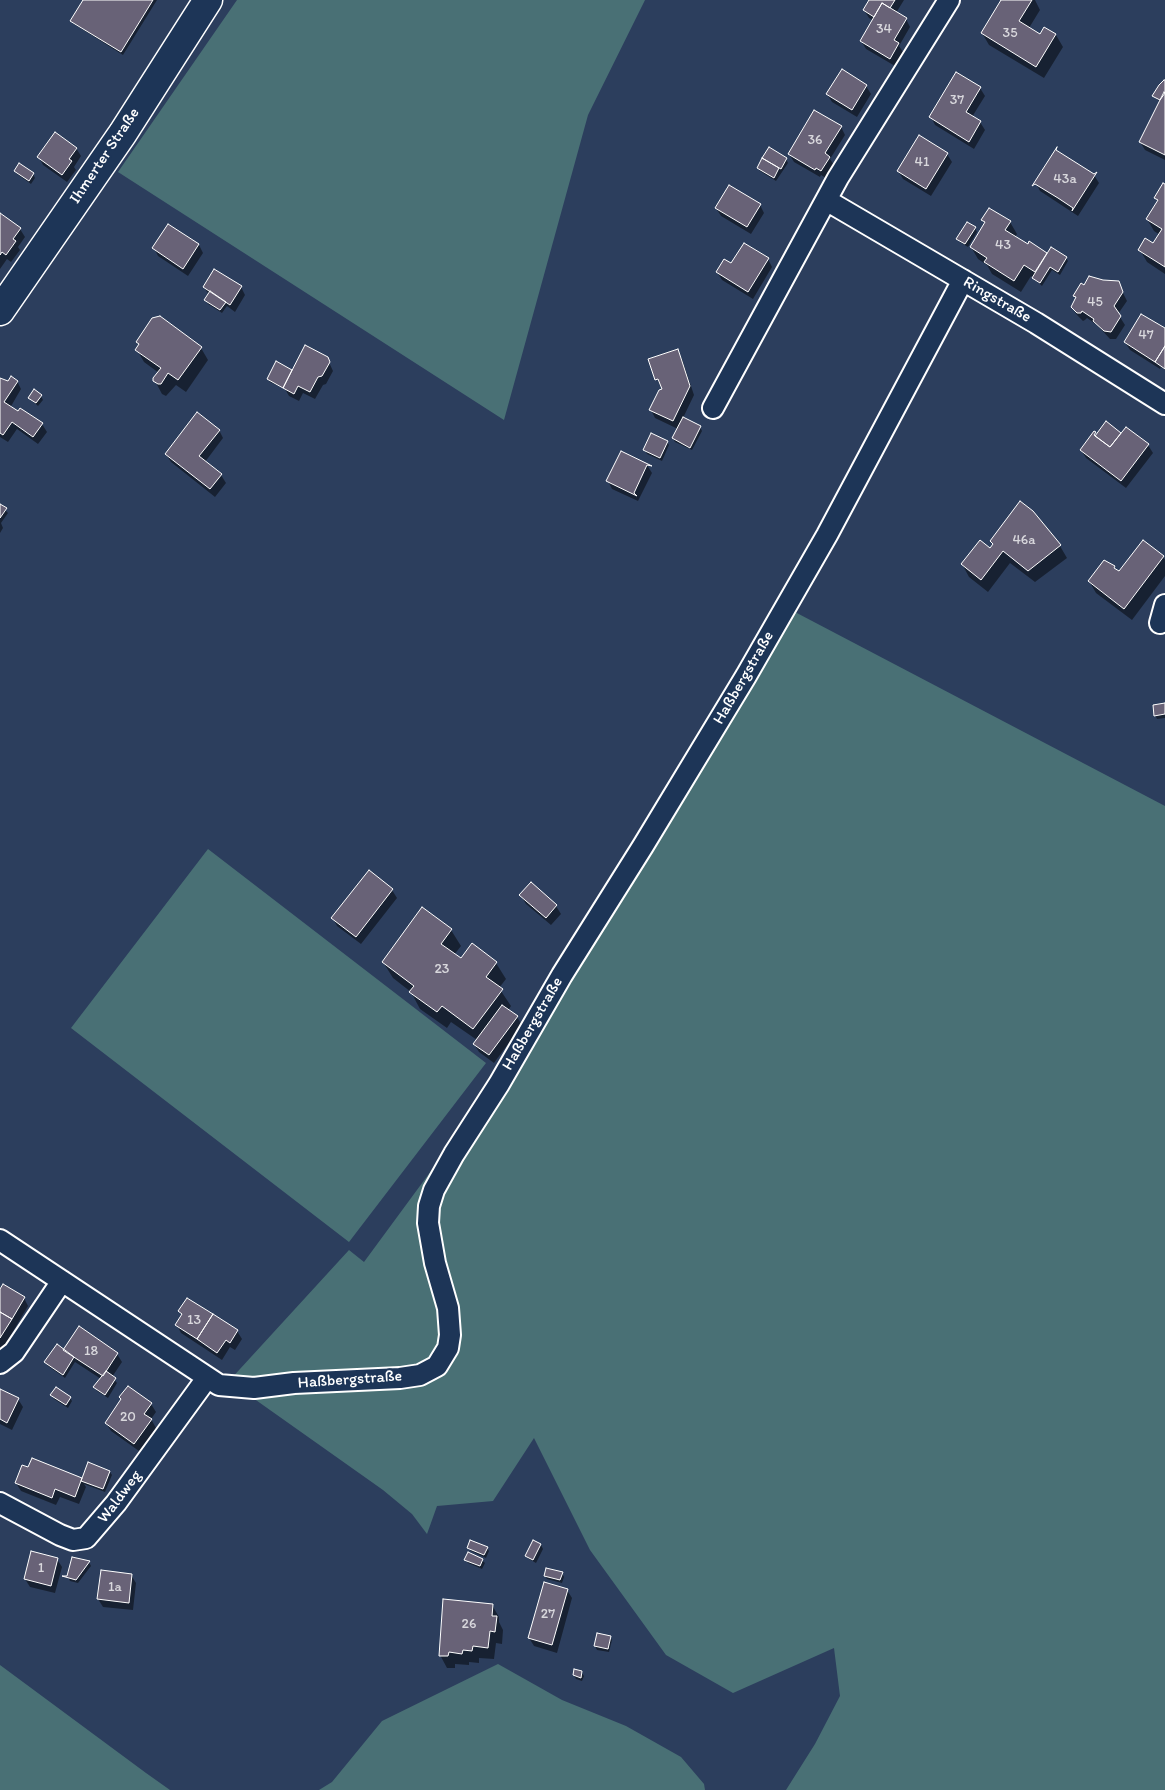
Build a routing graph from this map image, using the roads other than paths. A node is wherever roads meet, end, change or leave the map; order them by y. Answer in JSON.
{"nodes":[{"id":1,"x":208,"y":0,"type":"edge"},
{"id":2,"x":949,"y":0,"type":"edge"},
{"id":3,"x":826,"y":200,"type":"junction"},
{"id":4,"x":963,"y":280,"type":"junction"},
{"id":5,"x":0,"y":311,"type":"edge"},
{"id":6,"x":1165,"y":404,"type":"edge"},
{"id":7,"x":713,"y":408,"type":"dead end"},
{"id":8,"x":0,"y":1240,"type":"edge"},
{"id":9,"x":62,"y":1282,"type":"junction"},
{"id":10,"x":0,"y":1362,"type":"edge"},
{"id":11,"x":207,"y":1378,"type":"junction"},
{"id":12,"x":0,"y":1504,"type":"edge"}],
"edges":[{"from":1,"to":5,"type":"main road","name":"Ihmerter Straße"},
{"from":2,"to":3,"type":"street"},
{"from":3,"to":4,"type":"street","name":"Ringstraße"},
{"from":3,"to":7,"type":"street"},
{"from":4,"to":6,"type":"street","name":"Ringstraße"},
{"from":4,"to":11,"type":"street","name":"Haßbergstraße"},
{"from":8,"to":9,"type":"street","name":"Haßbergstraße"},
{"from":9,"to":10,"type":"street"},
{"from":9,"to":11,"type":"street","name":"Haßbergstraße"},
{"from":11,"to":12,"type":"street","name":"Waldweg"}]}
